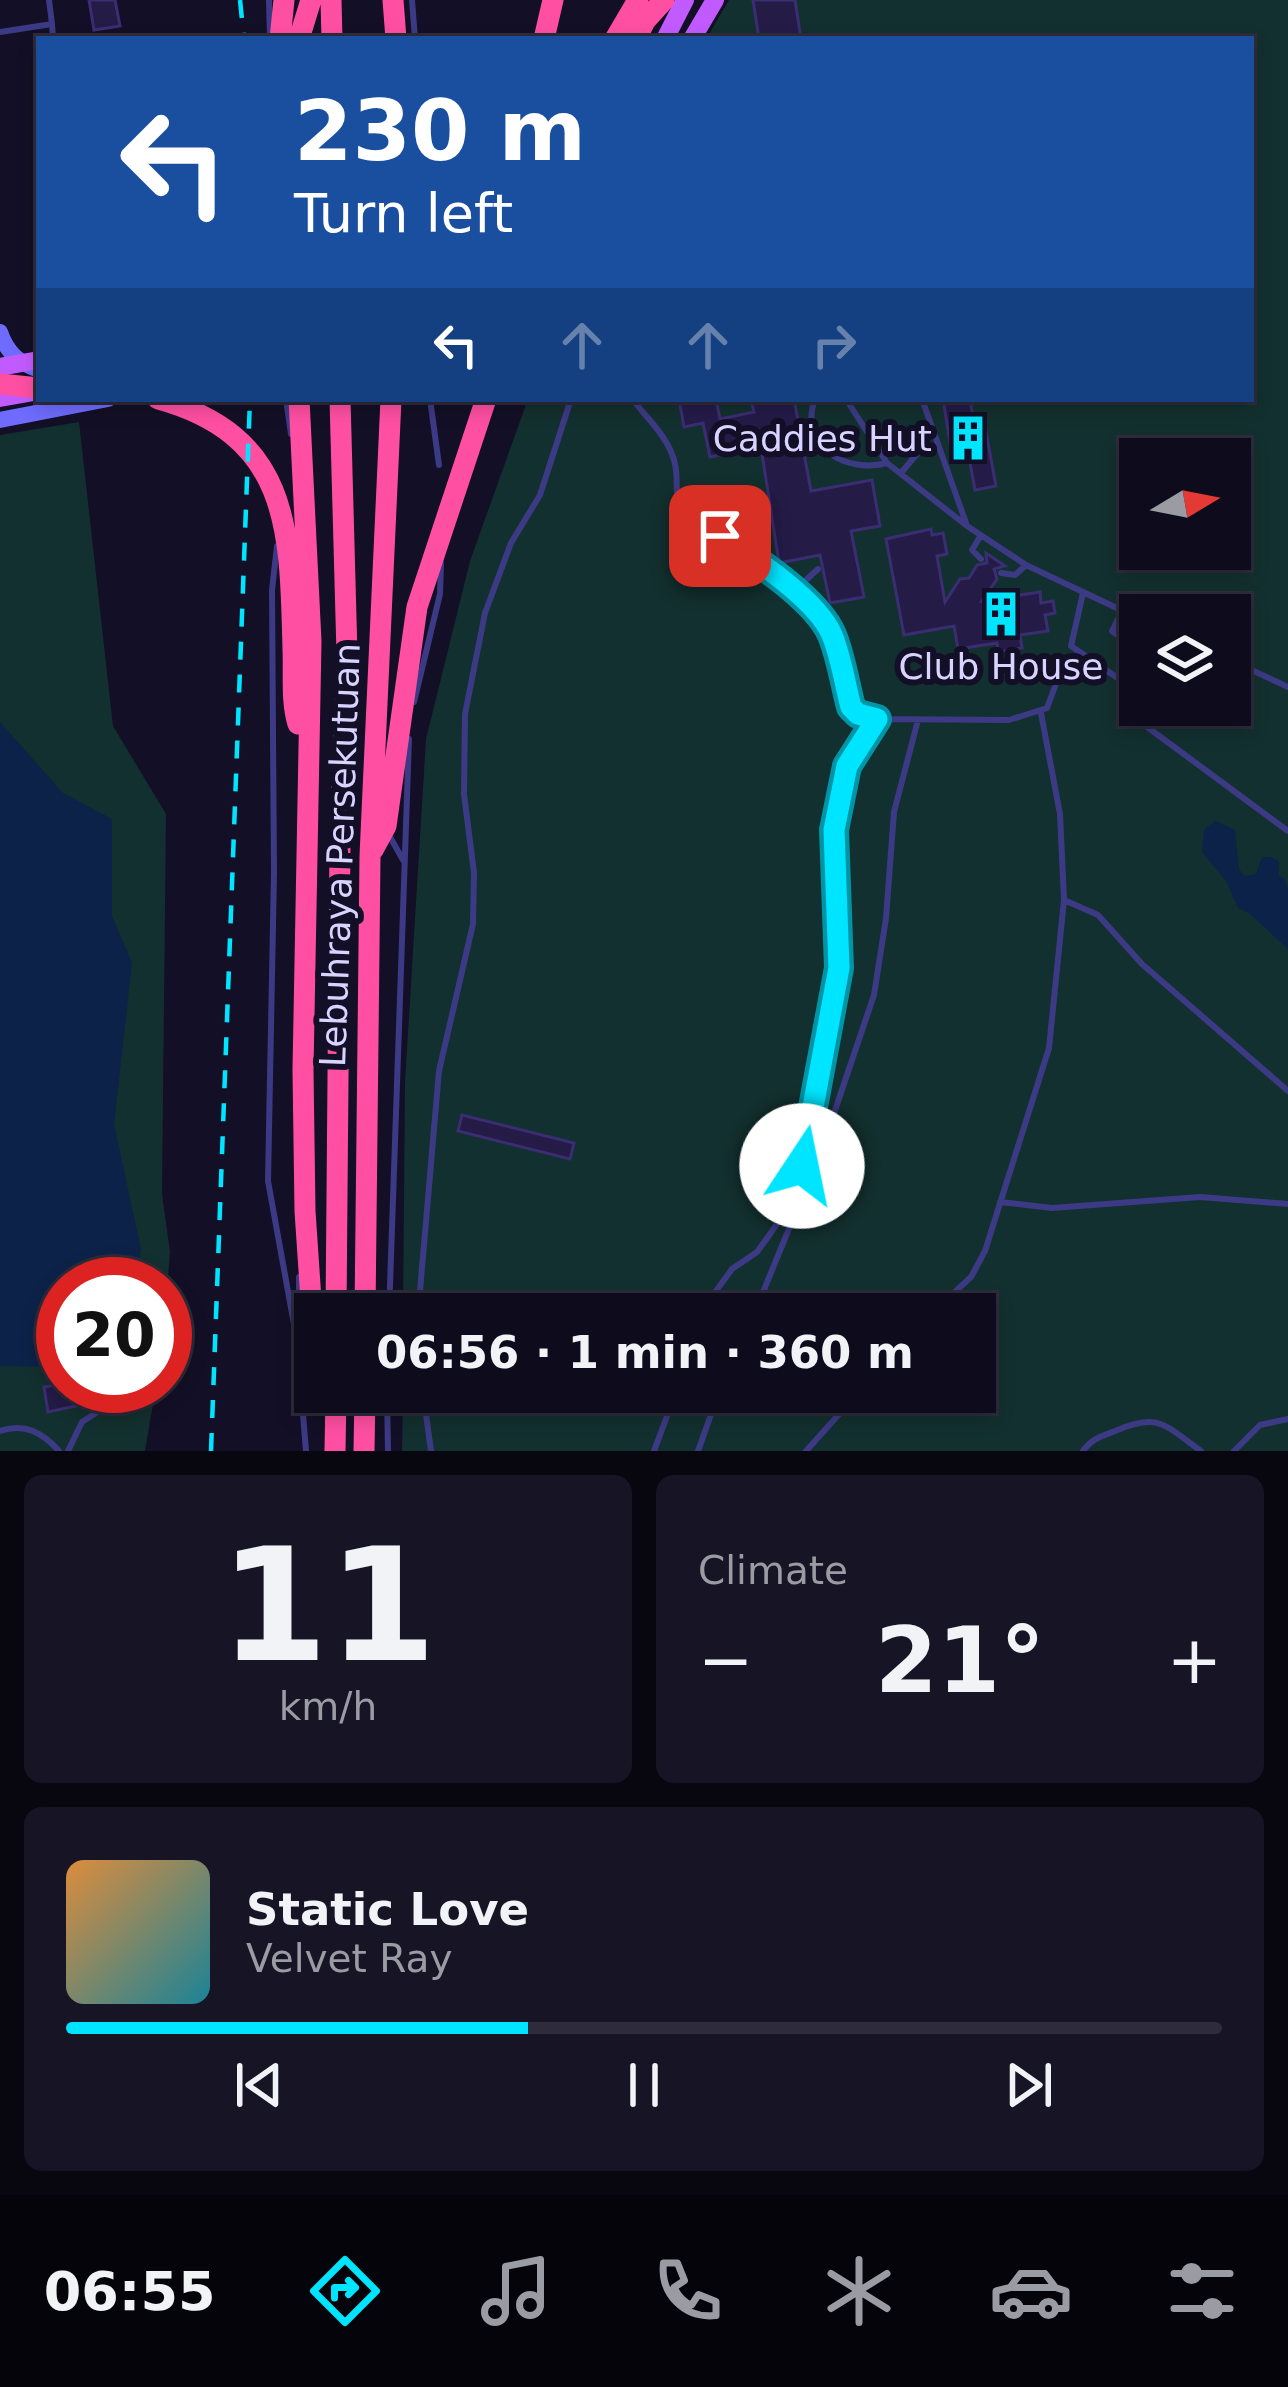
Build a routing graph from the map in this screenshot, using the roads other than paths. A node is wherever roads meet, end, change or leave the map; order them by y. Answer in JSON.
{"nodes":[{"id":1,"x":50,"y":0,"type":"edge"},
{"id":2,"x":269,"y":0,"type":"edge"},
{"id":3,"x":284,"y":0,"type":"edge"},
{"id":4,"x":294,"y":0,"type":"edge"},
{"id":5,"x":311,"y":0,"type":"edge"},
{"id":6,"x":331,"y":0,"type":"edge"},
{"id":7,"x":394,"y":0,"type":"edge"},
{"id":8,"x":412,"y":0,"type":"edge"},
{"id":9,"x":553,"y":0,"type":"edge"},
{"id":10,"x":638,"y":0,"type":"edge"},
{"id":11,"x":664,"y":0,"type":"edge"},
{"id":12,"x":685,"y":0,"type":"edge"},
{"id":13,"x":715,"y":0,"type":"edge"},
{"id":14,"x":52,"y":24,"type":"junction"},
{"id":15,"x":0,"y":32,"type":"edge"},
{"id":16,"x":332,"y":34,"type":"edge"},
{"id":17,"x":53,"y":36,"type":"edge"},
{"id":18,"x":270,"y":36,"type":"edge"},
{"id":19,"x":280,"y":36,"type":"edge"},
{"id":20,"x":297,"y":36,"type":"edge"},
{"id":21,"x":298,"y":36,"type":"edge"},
{"id":22,"x":396,"y":36,"type":"edge"},
{"id":23,"x":415,"y":36,"type":"edge"},
{"id":24,"x":545,"y":36,"type":"edge"},
{"id":25,"x":617,"y":36,"type":"edge"},
{"id":26,"x":638,"y":36,"type":"edge"},
{"id":27,"x":648,"y":36,"type":"edge"},
{"id":28,"x":667,"y":36,"type":"edge"},
{"id":29,"x":694,"y":36,"type":"edge"},
{"id":30,"x":0,"y":332,"type":"edge"},
{"id":31,"x":36,"y":361,"type":"edge"},
{"id":32,"x":0,"y":367,"type":"edge"},
{"id":33,"x":36,"y":369,"type":"edge"},
{"id":34,"x":0,"y":385,"type":"edge"},
{"id":35,"x":36,"y":389,"type":"edge"},
{"id":36,"x":36,"y":390,"type":"edge"},
{"id":37,"x":0,"y":398,"type":"edge"},
{"id":38,"x":92,"y":402,"type":"edge"},
{"id":39,"x":167,"y":402,"type":"edge"},
{"id":40,"x":286,"y":402,"type":"edge"},
{"id":41,"x":299,"y":402,"type":"edge"},
{"id":42,"x":340,"y":402,"type":"edge"},
{"id":43,"x":391,"y":402,"type":"edge"},
{"id":44,"x":430,"y":402,"type":"edge"},
{"id":45,"x":485,"y":402,"type":"edge"},
{"id":46,"x":570,"y":402,"type":"edge"},
{"id":47,"x":634,"y":402,"type":"edge"},
{"id":48,"x":813,"y":402,"type":"edge"},
{"id":49,"x":848,"y":402,"type":"edge"},
{"id":50,"x":923,"y":402,"type":"edge"},
{"id":51,"x":0,"y":420,"type":"edge"},
{"id":52,"x":922,"y":448,"type":"dead end"},
{"id":53,"x":887,"y":464,"type":"junction"},
{"id":54,"x":439,"y":466,"type":"dead end"},
{"id":55,"x":901,"y":473,"type":"junction"},
{"id":56,"x":956,"y":496,"type":"junction"},
{"id":57,"x":295,"y":497,"type":"dead end"},
{"id":58,"x":942,"y":506,"type":"junction"},
{"id":59,"x":289,"y":513,"type":"dead end"},
{"id":60,"x":967,"y":526,"type":"junction"},
{"id":61,"x":981,"y":535,"type":"junction"},
{"id":62,"x":441,"y":547,"type":"dead end"},
{"id":63,"x":981,"y":559,"type":"dead end"},
{"id":64,"x":1026,"y":565,"type":"junction"},
{"id":65,"x":818,"y":569,"type":"dead end"},
{"id":66,"x":1001,"y":573,"type":"dead end"},
{"id":67,"x":793,"y":592,"type":"junction"},
{"id":68,"x":1083,"y":593,"type":"junction"},
{"id":69,"x":1119,"y":609,"type":"edge"},
{"id":70,"x":1251,"y":670,"type":"edge"},
{"id":71,"x":1119,"y":679,"type":"edge"},
{"id":72,"x":1057,"y":681,"type":"dead end"},
{"id":73,"x":1288,"y":687,"type":"edge"},
{"id":74,"x":1041,"y":713,"type":"junction"},
{"id":75,"x":877,"y":719,"type":"junction"},
{"id":76,"x":919,"y":719,"type":"junction"},
{"id":77,"x":1146,"y":726,"type":"edge"},
{"id":78,"x":308,"y":753,"type":"junction"},
{"id":79,"x":386,"y":826,"type":"junction"},
{"id":80,"x":1288,"y":830,"type":"edge"},
{"id":81,"x":370,"y":856,"type":"junction"},
{"id":82,"x":403,"y":861,"type":"junction"},
{"id":83,"x":1064,"y":900,"type":"junction"},
{"id":84,"x":1288,"y":1091,"type":"edge"},
{"id":85,"x":1000,"y":1202,"type":"junction"},
{"id":86,"x":1288,"y":1204,"type":"edge"},
{"id":87,"x":306,"y":1293,"type":"edge"},
{"id":88,"x":336,"y":1293,"type":"edge"},
{"id":89,"x":364,"y":1293,"type":"edge"},
{"id":90,"x":390,"y":1293,"type":"edge"},
{"id":91,"x":420,"y":1293,"type":"edge"},
{"id":92,"x":715,"y":1293,"type":"edge"},
{"id":93,"x":763,"y":1293,"type":"edge"},
{"id":94,"x":954,"y":1293,"type":"edge"},
{"id":95,"x":294,"y":1301,"type":"edge"},
{"id":96,"x":95,"y":1413,"type":"edge"},
{"id":97,"x":306,"y":1413,"type":"edge"},
{"id":98,"x":364,"y":1413,"type":"edge"},
{"id":99,"x":388,"y":1413,"type":"edge"},
{"id":100,"x":426,"y":1413,"type":"edge"},
{"id":101,"x":668,"y":1413,"type":"edge"},
{"id":102,"x":712,"y":1413,"type":"edge"},
{"id":103,"x":840,"y":1413,"type":"edge"},
{"id":104,"x":1288,"y":1419,"type":"edge"},
{"id":105,"x":0,"y":1431,"type":"edge"},
{"id":106,"x":64,"y":1451,"type":"edge"},
{"id":107,"x":306,"y":1451,"type":"edge"},
{"id":108,"x":364,"y":1451,"type":"edge"},
{"id":109,"x":388,"y":1451,"type":"edge"},
{"id":110,"x":431,"y":1451,"type":"edge"},
{"id":111,"x":654,"y":1451,"type":"edge"},
{"id":112,"x":698,"y":1451,"type":"edge"},
{"id":113,"x":806,"y":1451,"type":"edge"},
{"id":114,"x":1083,"y":1451,"type":"edge"},
{"id":115,"x":1201,"y":1451,"type":"edge"},
{"id":116,"x":1234,"y":1451,"type":"edge"}],
"edges":[{"from":1,"to":14,"type":"lane"},
{"from":2,"to":18,"type":"lane"},
{"from":3,"to":19,"type":"highway"},
{"from":4,"to":20,"type":"highway"},
{"from":5,"to":21,"type":"highway"},
{"from":6,"to":16,"type":"highway"},
{"from":7,"to":22,"type":"highway"},
{"from":8,"to":23,"type":"lane"},
{"from":9,"to":24,"type":"highway"},
{"from":10,"to":25,"type":"highway"},
{"from":11,"to":26,"type":"highway"},
{"from":11,"to":27,"type":"highway"},
{"from":12,"to":28,"type":"main road"},
{"from":13,"to":29,"type":"main road"},
{"from":14,"to":15,"type":"lane"},
{"from":14,"to":17,"type":"lane"},
{"from":30,"to":33,"type":"main road"},
{"from":31,"to":32,"type":"main road"},
{"from":34,"to":35,"type":"highway"},
{"from":36,"to":37,"type":"main road"},
{"from":38,"to":51,"type":"main road"},
{"from":39,"to":78,"type":"highway"},
{"from":40,"to":57,"type":"lane"},
{"from":41,"to":78,"type":"highway"},
{"from":42,"to":88,"type":"highway","name":"Lebuhraya Persekutuan"},
{"from":43,"to":81,"type":"highway","name":"Lebuhraya Persekutuan"},
{"from":44,"to":54,"type":"lane"},
{"from":45,"to":79,"type":"highway"},
{"from":46,"to":91,"type":"lane"},
{"from":47,"to":67,"type":"lane"},
{"from":48,"to":53,"type":"lane"},
{"from":49,"to":53,"type":"lane"},
{"from":50,"to":56,"type":"lane"},
{"from":52,"to":55,"type":"lane"},
{"from":53,"to":55,"type":"lane"},
{"from":55,"to":58,"type":"lane"},
{"from":56,"to":58,"type":"lane"},
{"from":56,"to":60,"type":"lane"},
{"from":58,"to":60,"type":"lane"},
{"from":59,"to":95,"type":"lane"},
{"from":60,"to":61,"type":"lane"},
{"from":61,"to":63,"type":"lane"},
{"from":61,"to":64,"type":"lane"},
{"from":62,"to":82,"type":"lane"},
{"from":64,"to":66,"type":"lane"},
{"from":64,"to":68,"type":"lane"},
{"from":65,"to":67,"type":"lane"},
{"from":67,"to":75,"type":"lane"},
{"from":68,"to":69,"type":"lane"},
{"from":68,"to":71,"type":"lane"},
{"from":70,"to":73,"type":"lane"},
{"from":72,"to":74,"type":"lane"},
{"from":74,"to":76,"type":"lane"},
{"from":74,"to":83,"type":"lane"},
{"from":75,"to":76,"type":"lane"},
{"from":75,"to":92,"type":"lane"},
{"from":76,"to":93,"type":"lane"},
{"from":77,"to":80,"type":"lane"},
{"from":78,"to":87,"type":"highway"},
{"from":79,"to":81,"type":"highway"},
{"from":79,"to":82,"type":"lane"},
{"from":81,"to":89,"type":"highway","name":"Lebuhraya Persekutuan"},
{"from":82,"to":90,"type":"lane"},
{"from":83,"to":84,"type":"lane"},
{"from":83,"to":85,"type":"lane"},
{"from":85,"to":86,"type":"lane"},
{"from":85,"to":94,"type":"lane"},
{"from":96,"to":106,"type":"lane"},
{"from":97,"to":107,"type":"lane"},
{"from":98,"to":108,"type":"highway"},
{"from":99,"to":109,"type":"lane"},
{"from":100,"to":110,"type":"lane"},
{"from":101,"to":111,"type":"lane"},
{"from":102,"to":112,"type":"lane"},
{"from":103,"to":113,"type":"lane"},
{"from":104,"to":116,"type":"lane"},
{"from":105,"to":106,"type":"lane"},
{"from":114,"to":115,"type":"lane"}]}
